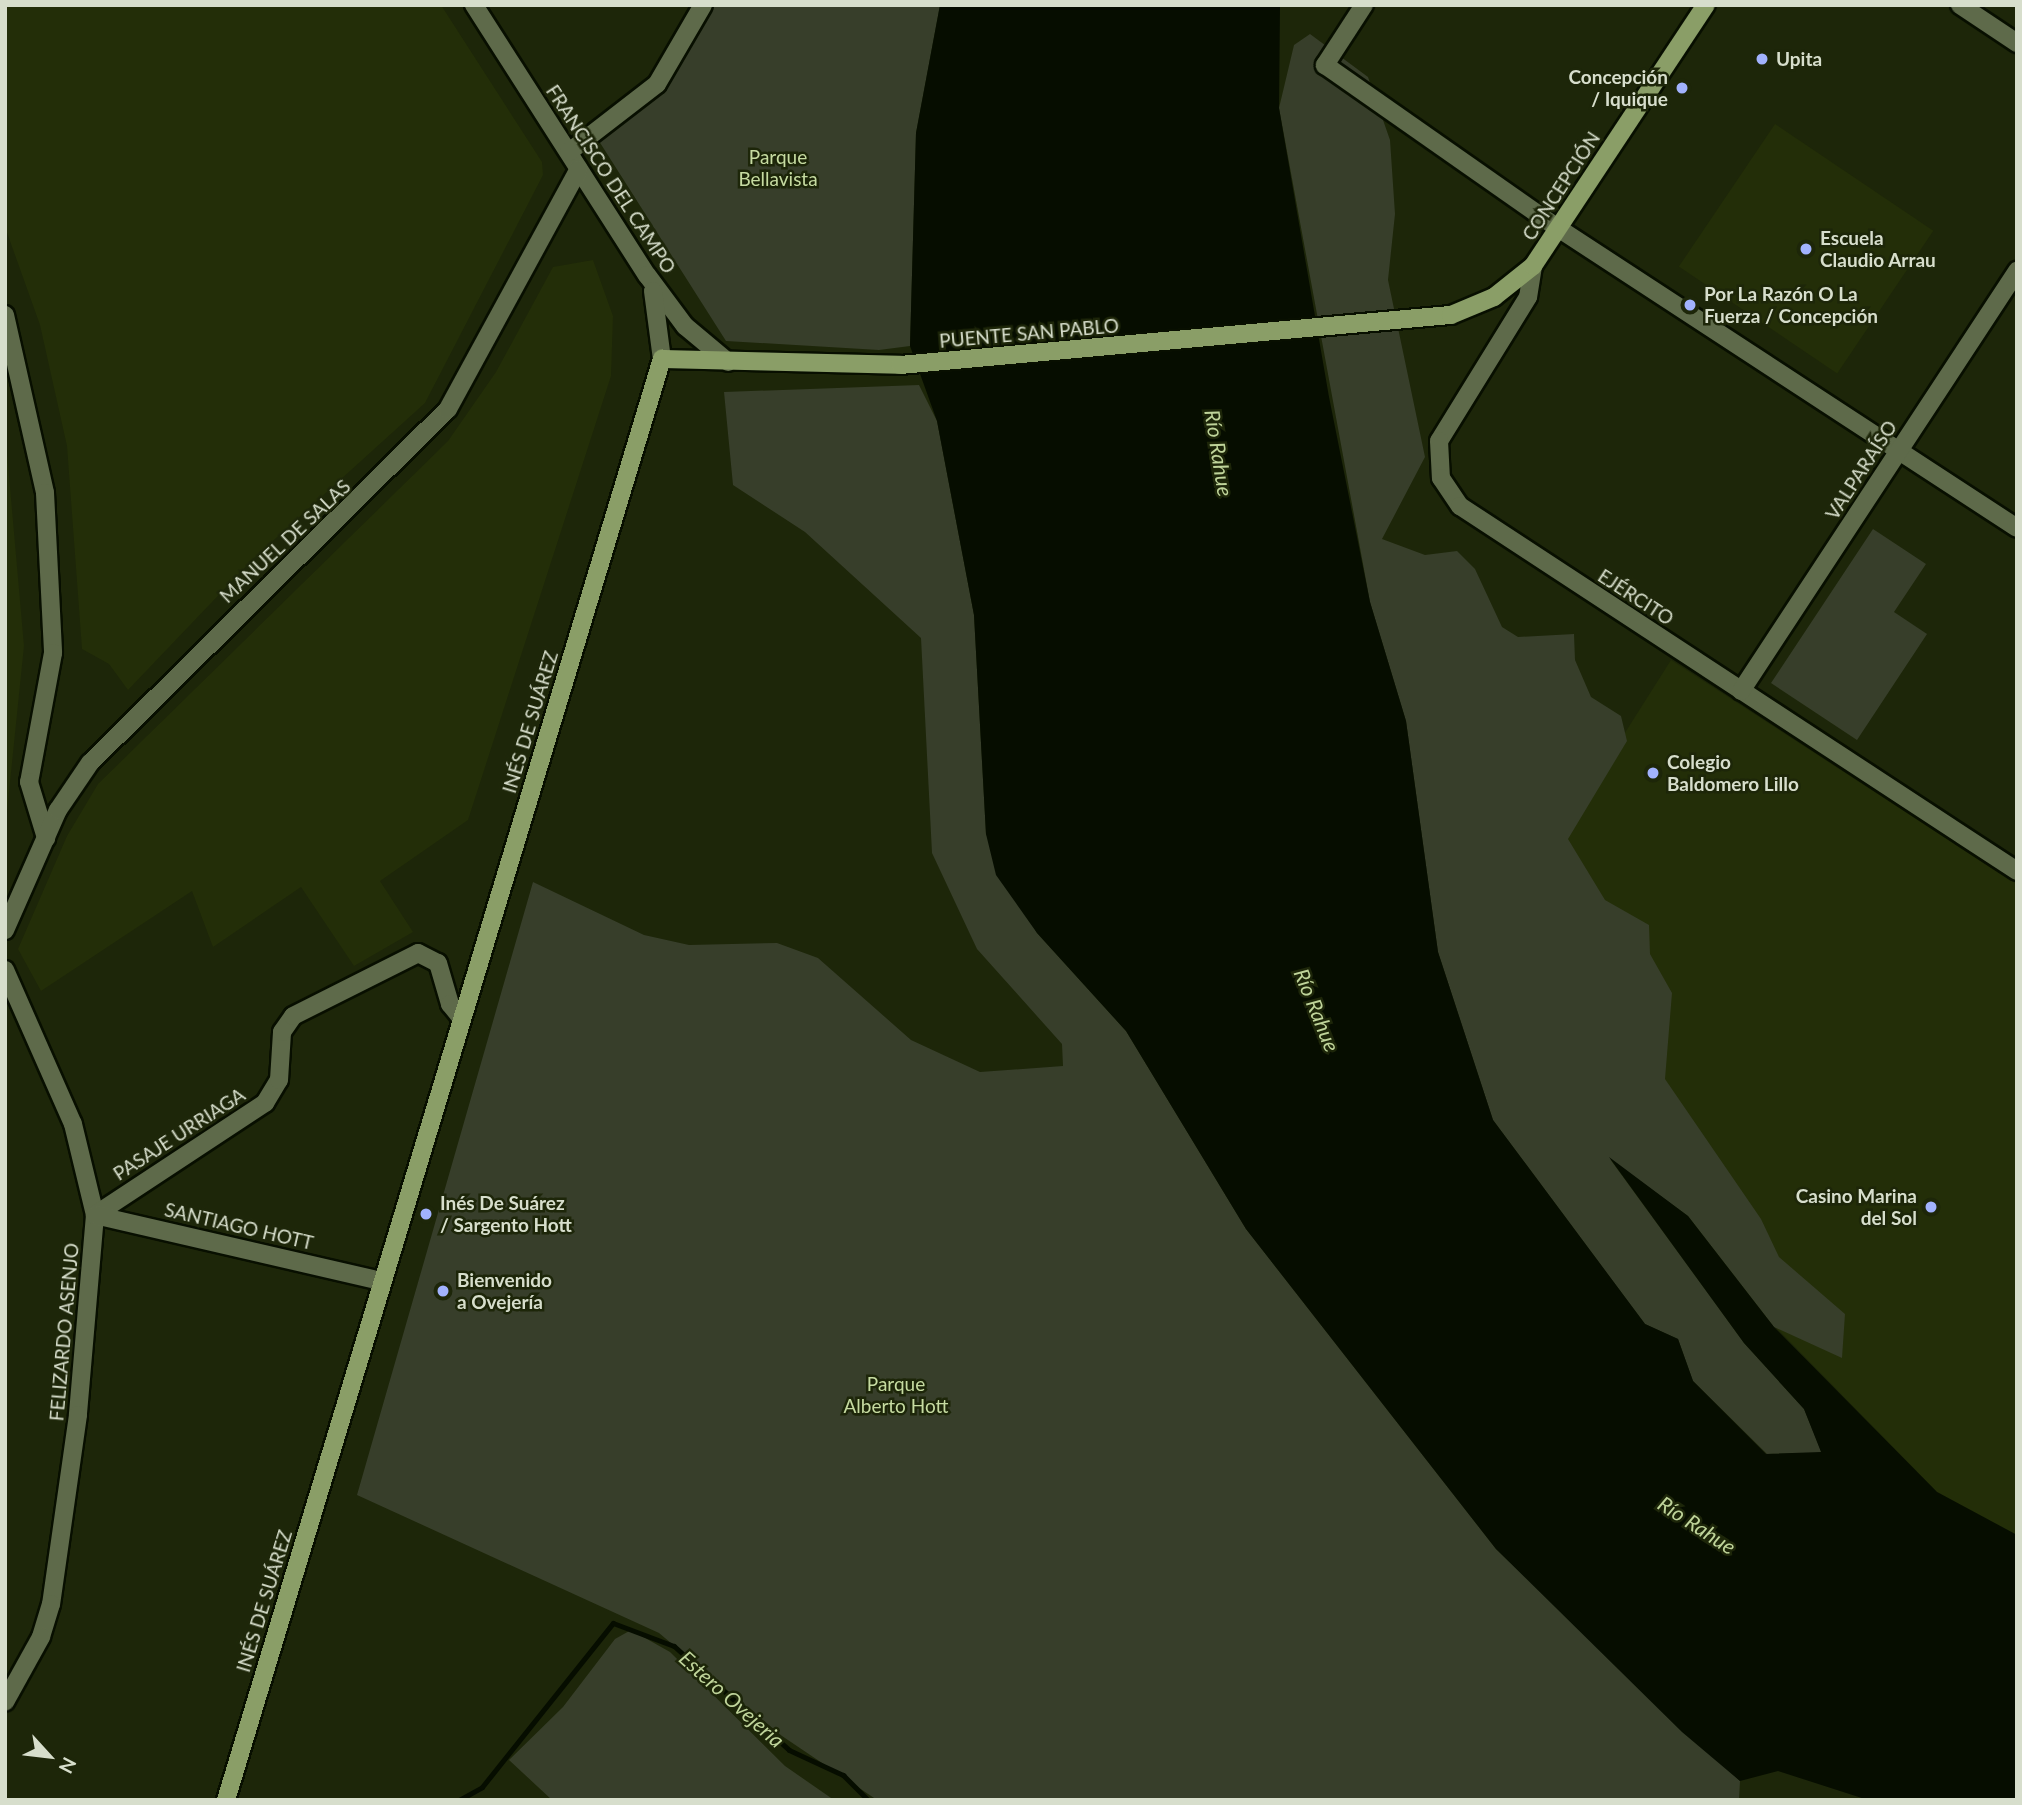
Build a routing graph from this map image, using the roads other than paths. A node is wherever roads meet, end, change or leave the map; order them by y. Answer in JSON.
{"nodes":[{"id":1,"x":474,"y":5,"type":"edge"},
{"id":2,"x":704,"y":5,"type":"edge"},
{"id":3,"x":1364,"y":5,"type":"edge"},
{"id":4,"x":1706,"y":5,"type":"edge"},
{"id":5,"x":1960,"y":5,"type":"edge"},
{"id":6,"x":2017,"y":43,"type":"edge"},
{"id":7,"x":569,"y":152,"type":"junction"},
{"id":8,"x":579,"y":169,"type":"junction"},
{"id":9,"x":1558,"y":228,"type":"junction"},
{"id":10,"x":1533,"y":266,"type":"junction"},
{"id":11,"x":2017,"y":271,"type":"edge"},
{"id":12,"x":646,"y":275,"type":"junction"},
{"id":13,"x":5,"y":315,"type":"edge"},
{"id":14,"x":1399,"y":323,"type":"joint"},
{"id":15,"x":662,"y":359,"type":"junction"},
{"id":16,"x":727,"y":362,"type":"junction"},
{"id":17,"x":1899,"y":451,"type":"junction"},
{"id":18,"x":2017,"y":528,"type":"edge"},
{"id":19,"x":1741,"y":691,"type":"junction"},
{"id":20,"x":46,"y":838,"type":"junction"},
{"id":21,"x":2017,"y":872,"type":"edge"},
{"id":22,"x":5,"y":930,"type":"edge"},
{"id":23,"x":5,"y":970,"type":"edge"},
{"id":24,"x":462,"y":1019,"type":"junction"},
{"id":25,"x":95,"y":1215,"type":"junction"},
{"id":26,"x":377,"y":1283,"type":"junction"},
{"id":27,"x":5,"y":1702,"type":"edge"},
{"id":28,"x":226,"y":1800,"type":"edge"}],
"edges":[{"from":1,"to":7,"type":"street","name":"FRANCISCO DEL CAMPO"},
{"from":2,"to":7,"type":"street"},
{"from":3,"to":9,"type":"street"},
{"from":4,"to":9,"type":"main road","name":"CONCEPCIÓN"},
{"from":5,"to":6,"type":"street"},
{"from":7,"to":8,"type":"street","name":"FRANCISCO DEL CAMPO"},
{"from":8,"to":12,"type":"street","name":"FRANCISCO DEL CAMPO"},
{"from":8,"to":20,"type":"street","name":"MANUEL DE SALAS"},
{"from":9,"to":10,"type":"main road","name":"CONCEPCIÓN"},
{"from":9,"to":17,"type":"street"},
{"from":10,"to":14,"type":"main road","name":"CONCEPCIÓN"},
{"from":10,"to":19,"type":"street","name":"EJÉRCITO"},
{"from":11,"to":17,"type":"street","name":"VALPARAÍSO"},
{"from":12,"to":15,"type":"street","name":"INÉS DE SUÁREZ"},
{"from":12,"to":16,"type":"street","name":"FRANCISCO DEL CAMPO"},
{"from":13,"to":20,"type":"street"},
{"from":14,"to":16,"type":"main road","name":"PUENTE SAN PABLO"},
{"from":15,"to":16,"type":"main road","name":"PUENTE SAN PABLO"},
{"from":15,"to":24,"type":"main road","name":"INÉS DE SUÁREZ"},
{"from":17,"to":18,"type":"street"},
{"from":17,"to":19,"type":"street","name":"VALPARAÍSO"},
{"from":19,"to":21,"type":"street","name":"EJÉRCITO"},
{"from":20,"to":22,"type":"street","name":"MANUEL DE SALAS"},
{"from":23,"to":25,"type":"street","name":"FELIZARDO ASENJO"},
{"from":24,"to":25,"type":"street","name":"PASAJE URRIAGA"},
{"from":24,"to":26,"type":"main road","name":"INÉS DE SUÁREZ"},
{"from":25,"to":26,"type":"street","name":"SANTIAGO HOTT"},
{"from":25,"to":27,"type":"street","name":"FELIZARDO ASENJO"},
{"from":26,"to":28,"type":"main road","name":"INÉS DE SUÁREZ"}]}
